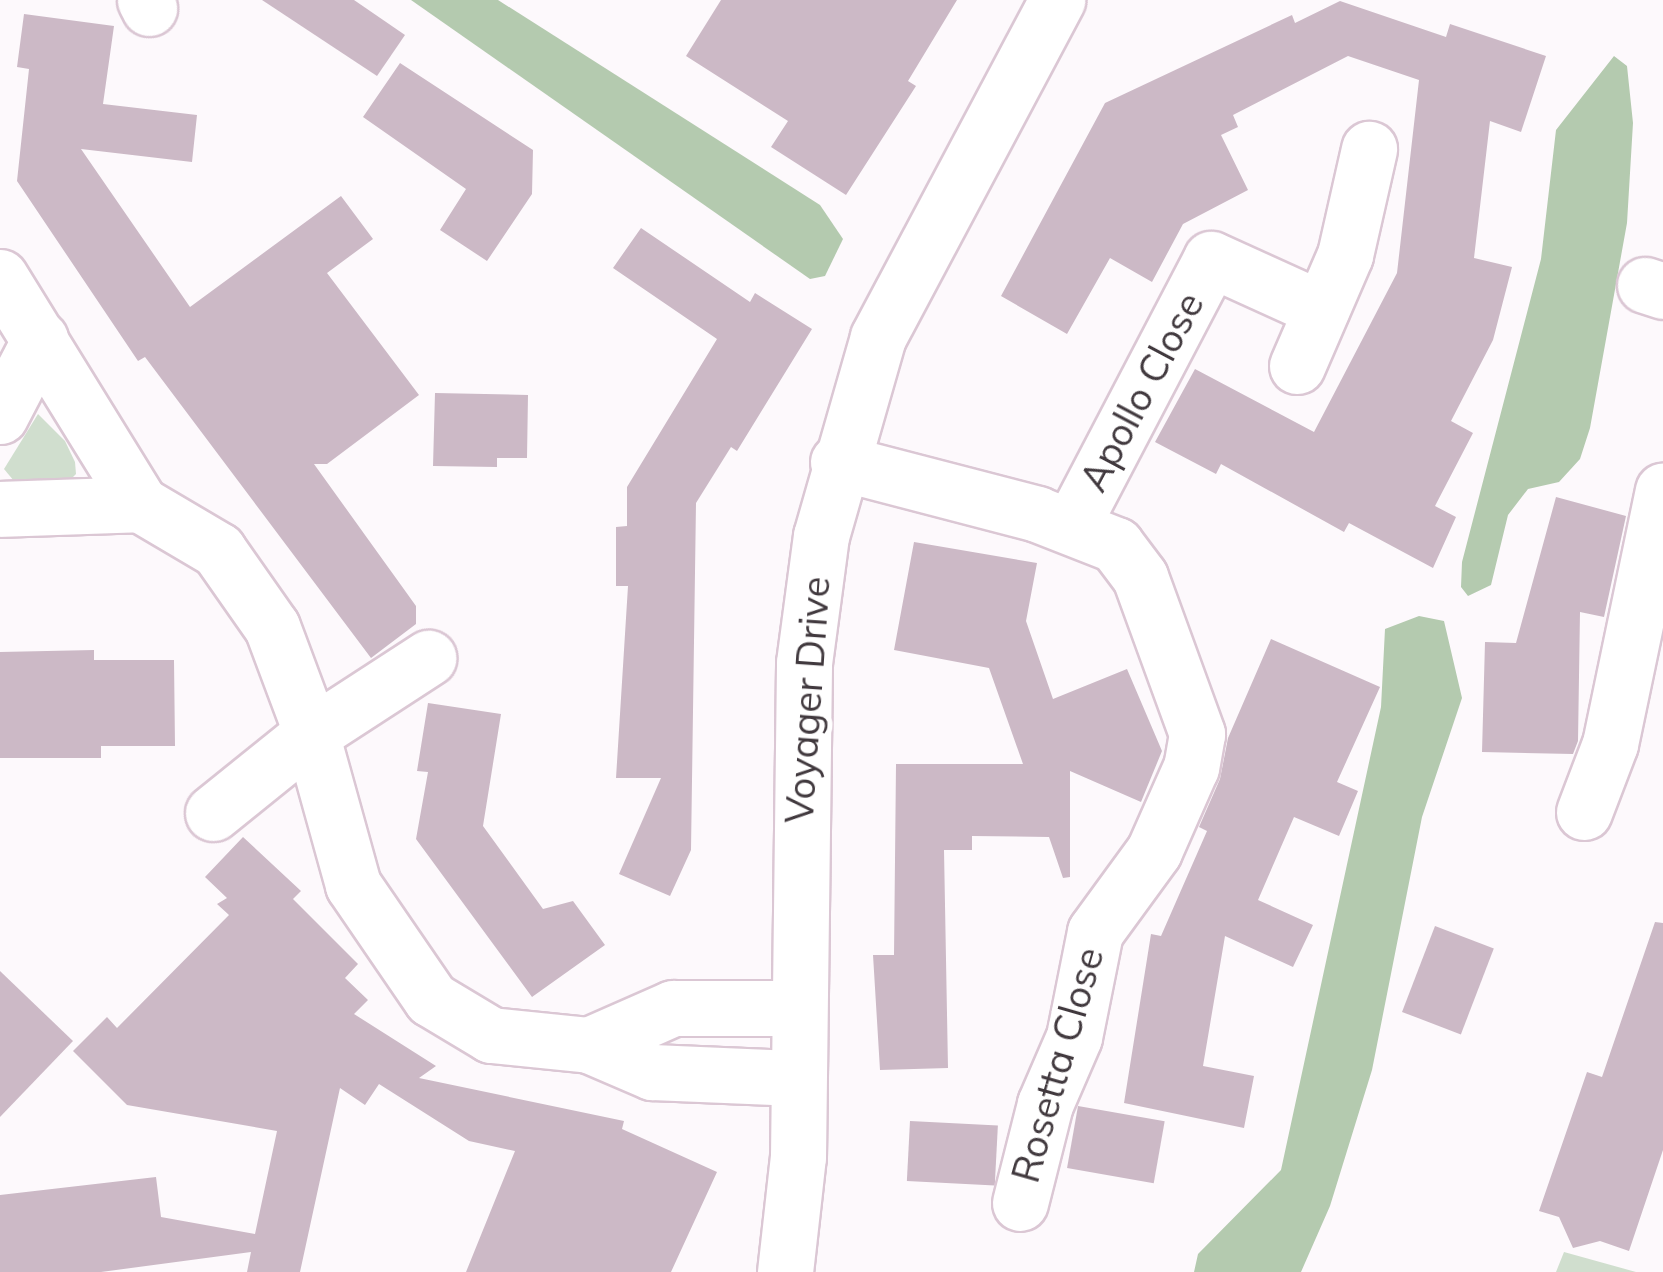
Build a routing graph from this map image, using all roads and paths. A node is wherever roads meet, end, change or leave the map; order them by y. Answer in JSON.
{"nodes":[{"id":1,"x":1057,"y":0,"type":"edge"},
{"id":2,"x":1370,"y":149,"type":"dead end"},
{"id":3,"x":0,"y":276,"type":"edge"},
{"id":4,"x":1321,"y":308,"type":"junction"},
{"id":5,"x":40,"y":338,"type":"junction"},
{"id":6,"x":1297,"y":366,"type":"dead end"},
{"id":7,"x":0,"y":416,"type":"edge"},
{"id":8,"x":838,"y":462,"type":"junction"},
{"id":9,"x":1663,"y":490,"type":"edge"},
{"id":10,"x":140,"y":504,"type":"junction"},
{"id":11,"x":0,"y":509,"type":"edge"},
{"id":12,"x":1072,"y":525,"type":"junction"},
{"id":13,"x":428,"y":658,"type":"dead end"},
{"id":14,"x":1640,"y":712,"type":"edge"},
{"id":15,"x":311,"y":734,"type":"junction"},
{"id":16,"x":1584,"y":812,"type":"dead end"},
{"id":17,"x":214,"y":813,"type":"dead end"},
{"id":18,"x":798,"y":1008,"type":"junction"},
{"id":19,"x":590,"y":1044,"type":"junction"},
{"id":20,"x":798,"y":1078,"type":"junction"},
{"id":21,"x":1020,"y":1203,"type":"dead end"},
{"id":22,"x":785,"y":1272,"type":"edge"}],
"edges":[{"from":1,"to":8,"type":"street","name":"Voyager Drive"},
{"from":2,"to":4,"type":"street"},
{"from":3,"to":5,"type":"street"},
{"from":4,"to":6,"type":"street"},
{"from":4,"to":12,"type":"street","name":"Apollo Close"},
{"from":5,"to":7,"type":"street"},
{"from":5,"to":10,"type":"street"},
{"from":8,"to":12,"type":"street","name":"Rosetta Close"},
{"from":8,"to":18,"type":"street","name":"Voyager Drive"},
{"from":9,"to":14,"type":"street"},
{"from":10,"to":11,"type":"street"},
{"from":10,"to":15,"type":"street"},
{"from":12,"to":21,"type":"street","name":"Rosetta Close"},
{"from":13,"to":15,"type":"street"},
{"from":14,"to":16,"type":"street"},
{"from":15,"to":17,"type":"street"},
{"from":15,"to":19,"type":"street"},
{"from":18,"to":19,"type":"street"},
{"from":18,"to":20,"type":"street","name":"Voyager Drive"},
{"from":19,"to":20,"type":"street"},
{"from":20,"to":22,"type":"street","name":"Voyager Drive"}]}
